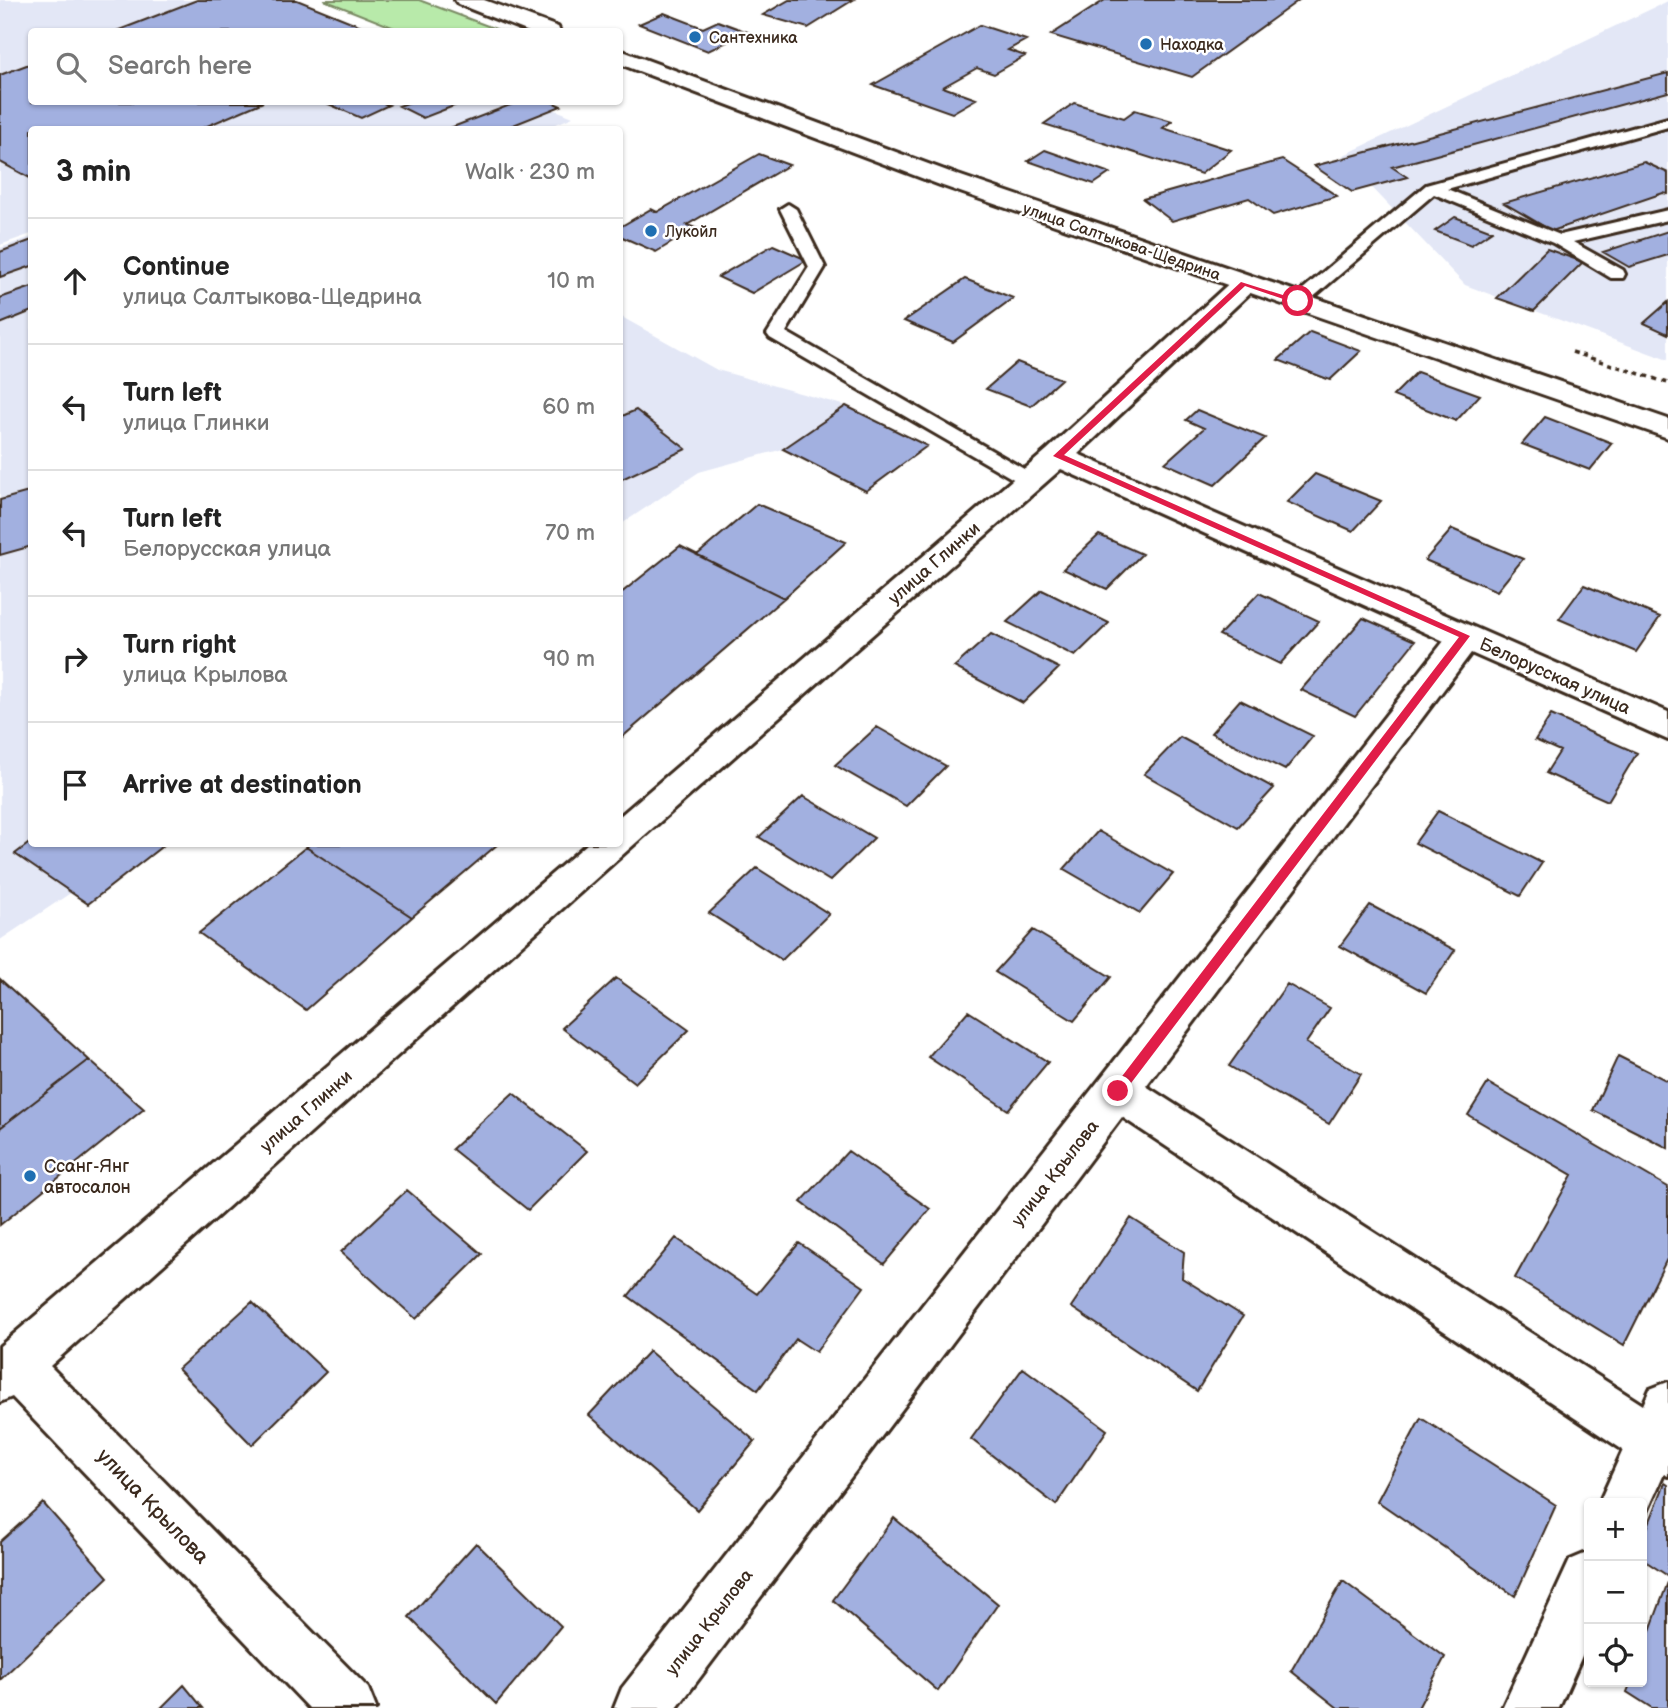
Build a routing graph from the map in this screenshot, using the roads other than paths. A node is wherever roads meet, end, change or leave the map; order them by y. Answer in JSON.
{"nodes":[{"id":1,"x":465,"y":0,"type":"edge"},
{"id":2,"x":539,"y":28,"type":"edge"},
{"id":3,"x":623,"y":58,"type":"edge"},
{"id":4,"x":1668,"y":121,"type":"edge"},
{"id":5,"x":1432,"y":188,"type":"junction"},
{"id":6,"x":788,"y":209,"type":"dead end"},
{"id":7,"x":1668,"y":215,"type":"edge"},
{"id":8,"x":1559,"y":240,"type":"junction"},
{"id":9,"x":1617,"y":274,"type":"dead end"},
{"id":10,"x":1244,"y":284,"type":"junction"},
{"id":11,"x":1298,"y":301,"type":"junction"},
{"id":12,"x":1668,"y":429,"type":"edge"},
{"id":13,"x":1058,"y":456,"type":"junction"},
{"id":14,"x":1028,"y":480,"type":"junction"},
{"id":15,"x":1465,"y":636,"type":"junction"},
{"id":16,"x":1668,"y":727,"type":"edge"},
{"id":17,"x":623,"y":834,"type":"edge"},
{"id":18,"x":609,"y":847,"type":"edge"},
{"id":19,"x":1118,"y":1091,"type":"junction"},
{"id":20,"x":8,"y":1371,"type":"edge"},
{"id":21,"x":1663,"y":1433,"type":"edge"},
{"id":22,"x":1628,"y":1498,"type":"edge"},
{"id":23,"x":1584,"y":1590,"type":"edge"},
{"id":24,"x":348,"y":1708,"type":"edge"},
{"id":25,"x":642,"y":1708,"type":"edge"},
{"id":26,"x":1530,"y":1708,"type":"edge"}],
"edges":[{"from":1,"to":2,"type":"street"},
{"from":3,"to":10,"type":"street","name":"улица Салтыкова-Щедрина"},
{"from":4,"to":5,"type":"lane"},
{"from":5,"to":8,"type":"lane"},
{"from":5,"to":11,"type":"lane"},
{"from":6,"to":14,"type":"lane"},
{"from":7,"to":8,"type":"lane"},
{"from":8,"to":9,"type":"lane"},
{"from":10,"to":11,"type":"street","name":"улица Салтыкова-Щедрина"},
{"from":10,"to":13,"type":"street","name":"улица Глинки"},
{"from":11,"to":12,"type":"street","name":"улица Салтыкова-Щедрина"},
{"from":13,"to":14,"type":"street","name":"улица Глинки"},
{"from":13,"to":15,"type":"street","name":"Белорусская улица"},
{"from":14,"to":17,"type":"street","name":"улица Глинки"},
{"from":15,"to":16,"type":"street","name":"Белорусская улица"},
{"from":15,"to":19,"type":"street","name":"улица Крылова"},
{"from":18,"to":20,"type":"street","name":"улица Глинки"},
{"from":19,"to":21,"type":"street"},
{"from":19,"to":25,"type":"street","name":"улица Крылова"},
{"from":20,"to":24,"type":"street","name":"улица Крылова"},
{"from":21,"to":22,"type":"street"},
{"from":23,"to":26,"type":"street"}]}
